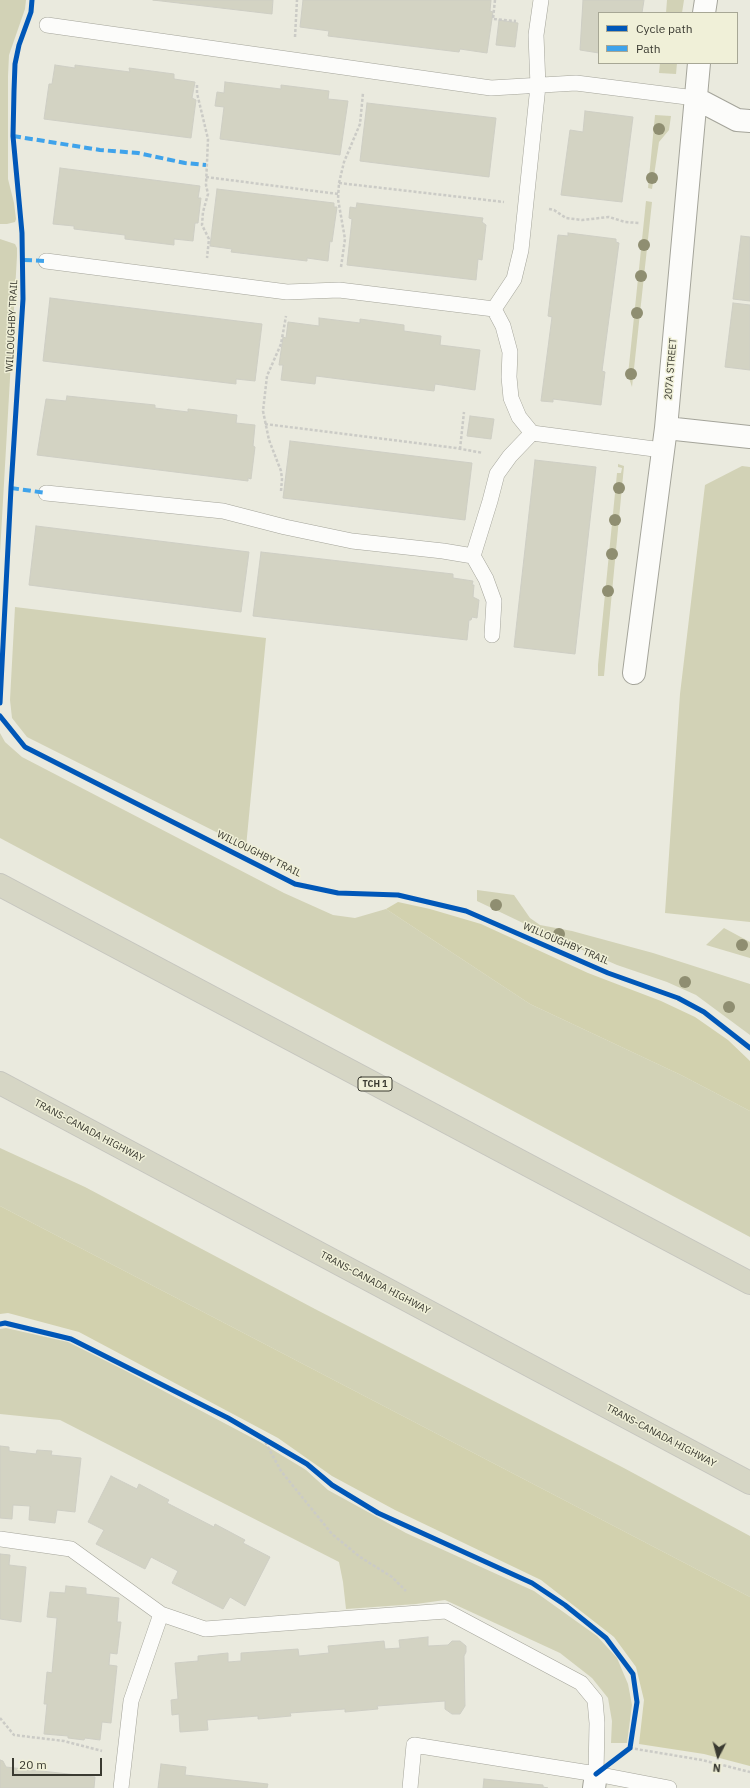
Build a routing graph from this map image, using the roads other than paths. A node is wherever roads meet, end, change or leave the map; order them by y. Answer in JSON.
{"nodes":[{"id":1,"x":541,"y":0,"type":"edge"},
{"id":2,"x":706,"y":0,"type":"edge"},
{"id":3,"x":704,"y":12,"type":"edge"},
{"id":4,"x":47,"y":25,"type":"dead end"},
{"id":5,"x":699,"y":64,"type":"edge"},
{"id":6,"x":538,"y":86,"type":"junction"},
{"id":7,"x":695,"y":98,"type":"junction"},
{"id":8,"x":750,"y":122,"type":"edge"},
{"id":9,"x":46,"y":262,"type":"dead end"},
{"id":10,"x":494,"y":309,"type":"junction"},
{"id":11,"x":666,"y":428,"type":"junction"},
{"id":12,"x":532,"y":433,"type":"junction"},
{"id":13,"x":750,"y":437,"type":"edge"},
{"id":14,"x":662,"y":450,"type":"junction"},
{"id":15,"x":46,"y":493,"type":"dead end"},
{"id":16,"x":473,"y":556,"type":"junction"},
{"id":17,"x":492,"y":635,"type":"dead end"},
{"id":18,"x":634,"y":673,"type":"dead end"},
{"id":19,"x":0,"y":885,"type":"edge"},
{"id":20,"x":0,"y":1083,"type":"edge"},
{"id":21,"x":750,"y":1283,"type":"edge"},
{"id":22,"x":750,"y":1483,"type":"edge"},
{"id":23,"x":0,"y":1539,"type":"edge"},
{"id":24,"x":161,"y":1614,"type":"junction"},
{"id":25,"x":595,"y":1781,"type":"edge"},
{"id":26,"x":121,"y":1788,"type":"edge"},
{"id":27,"x":410,"y":1788,"type":"edge"},
{"id":28,"x":669,"y":1788,"type":"edge"}],
"edges":[{"from":1,"to":6,"type":"lane"},
{"from":2,"to":3,"type":"street"},
{"from":4,"to":6,"type":"lane"},
{"from":5,"to":7,"type":"street","name":"207A STREET"},
{"from":6,"to":7,"type":"lane"},
{"from":6,"to":10,"type":"lane"},
{"from":7,"to":8,"type":"street"},
{"from":7,"to":11,"type":"street","name":"207A STREET"},
{"from":9,"to":10,"type":"lane"},
{"from":10,"to":12,"type":"lane"},
{"from":11,"to":13,"type":"street"},
{"from":11,"to":14,"type":"street","name":"207A STREET"},
{"from":12,"to":14,"type":"lane"},
{"from":12,"to":16,"type":"lane"},
{"from":14,"to":18,"type":"street","name":"207A STREET"},
{"from":15,"to":16,"type":"lane"},
{"from":16,"to":17,"type":"lane"},
{"from":19,"to":21,"type":"highway","number":"TCH 1"},
{"from":20,"to":22,"type":"highway","name":"TRANS-CANADA HIGHWAY"},
{"from":23,"to":24,"type":"lane"},
{"from":24,"to":25,"type":"lane"},
{"from":24,"to":26,"type":"lane"},
{"from":25,"to":27,"type":"lane"},
{"from":25,"to":28,"type":"lane"}]}
